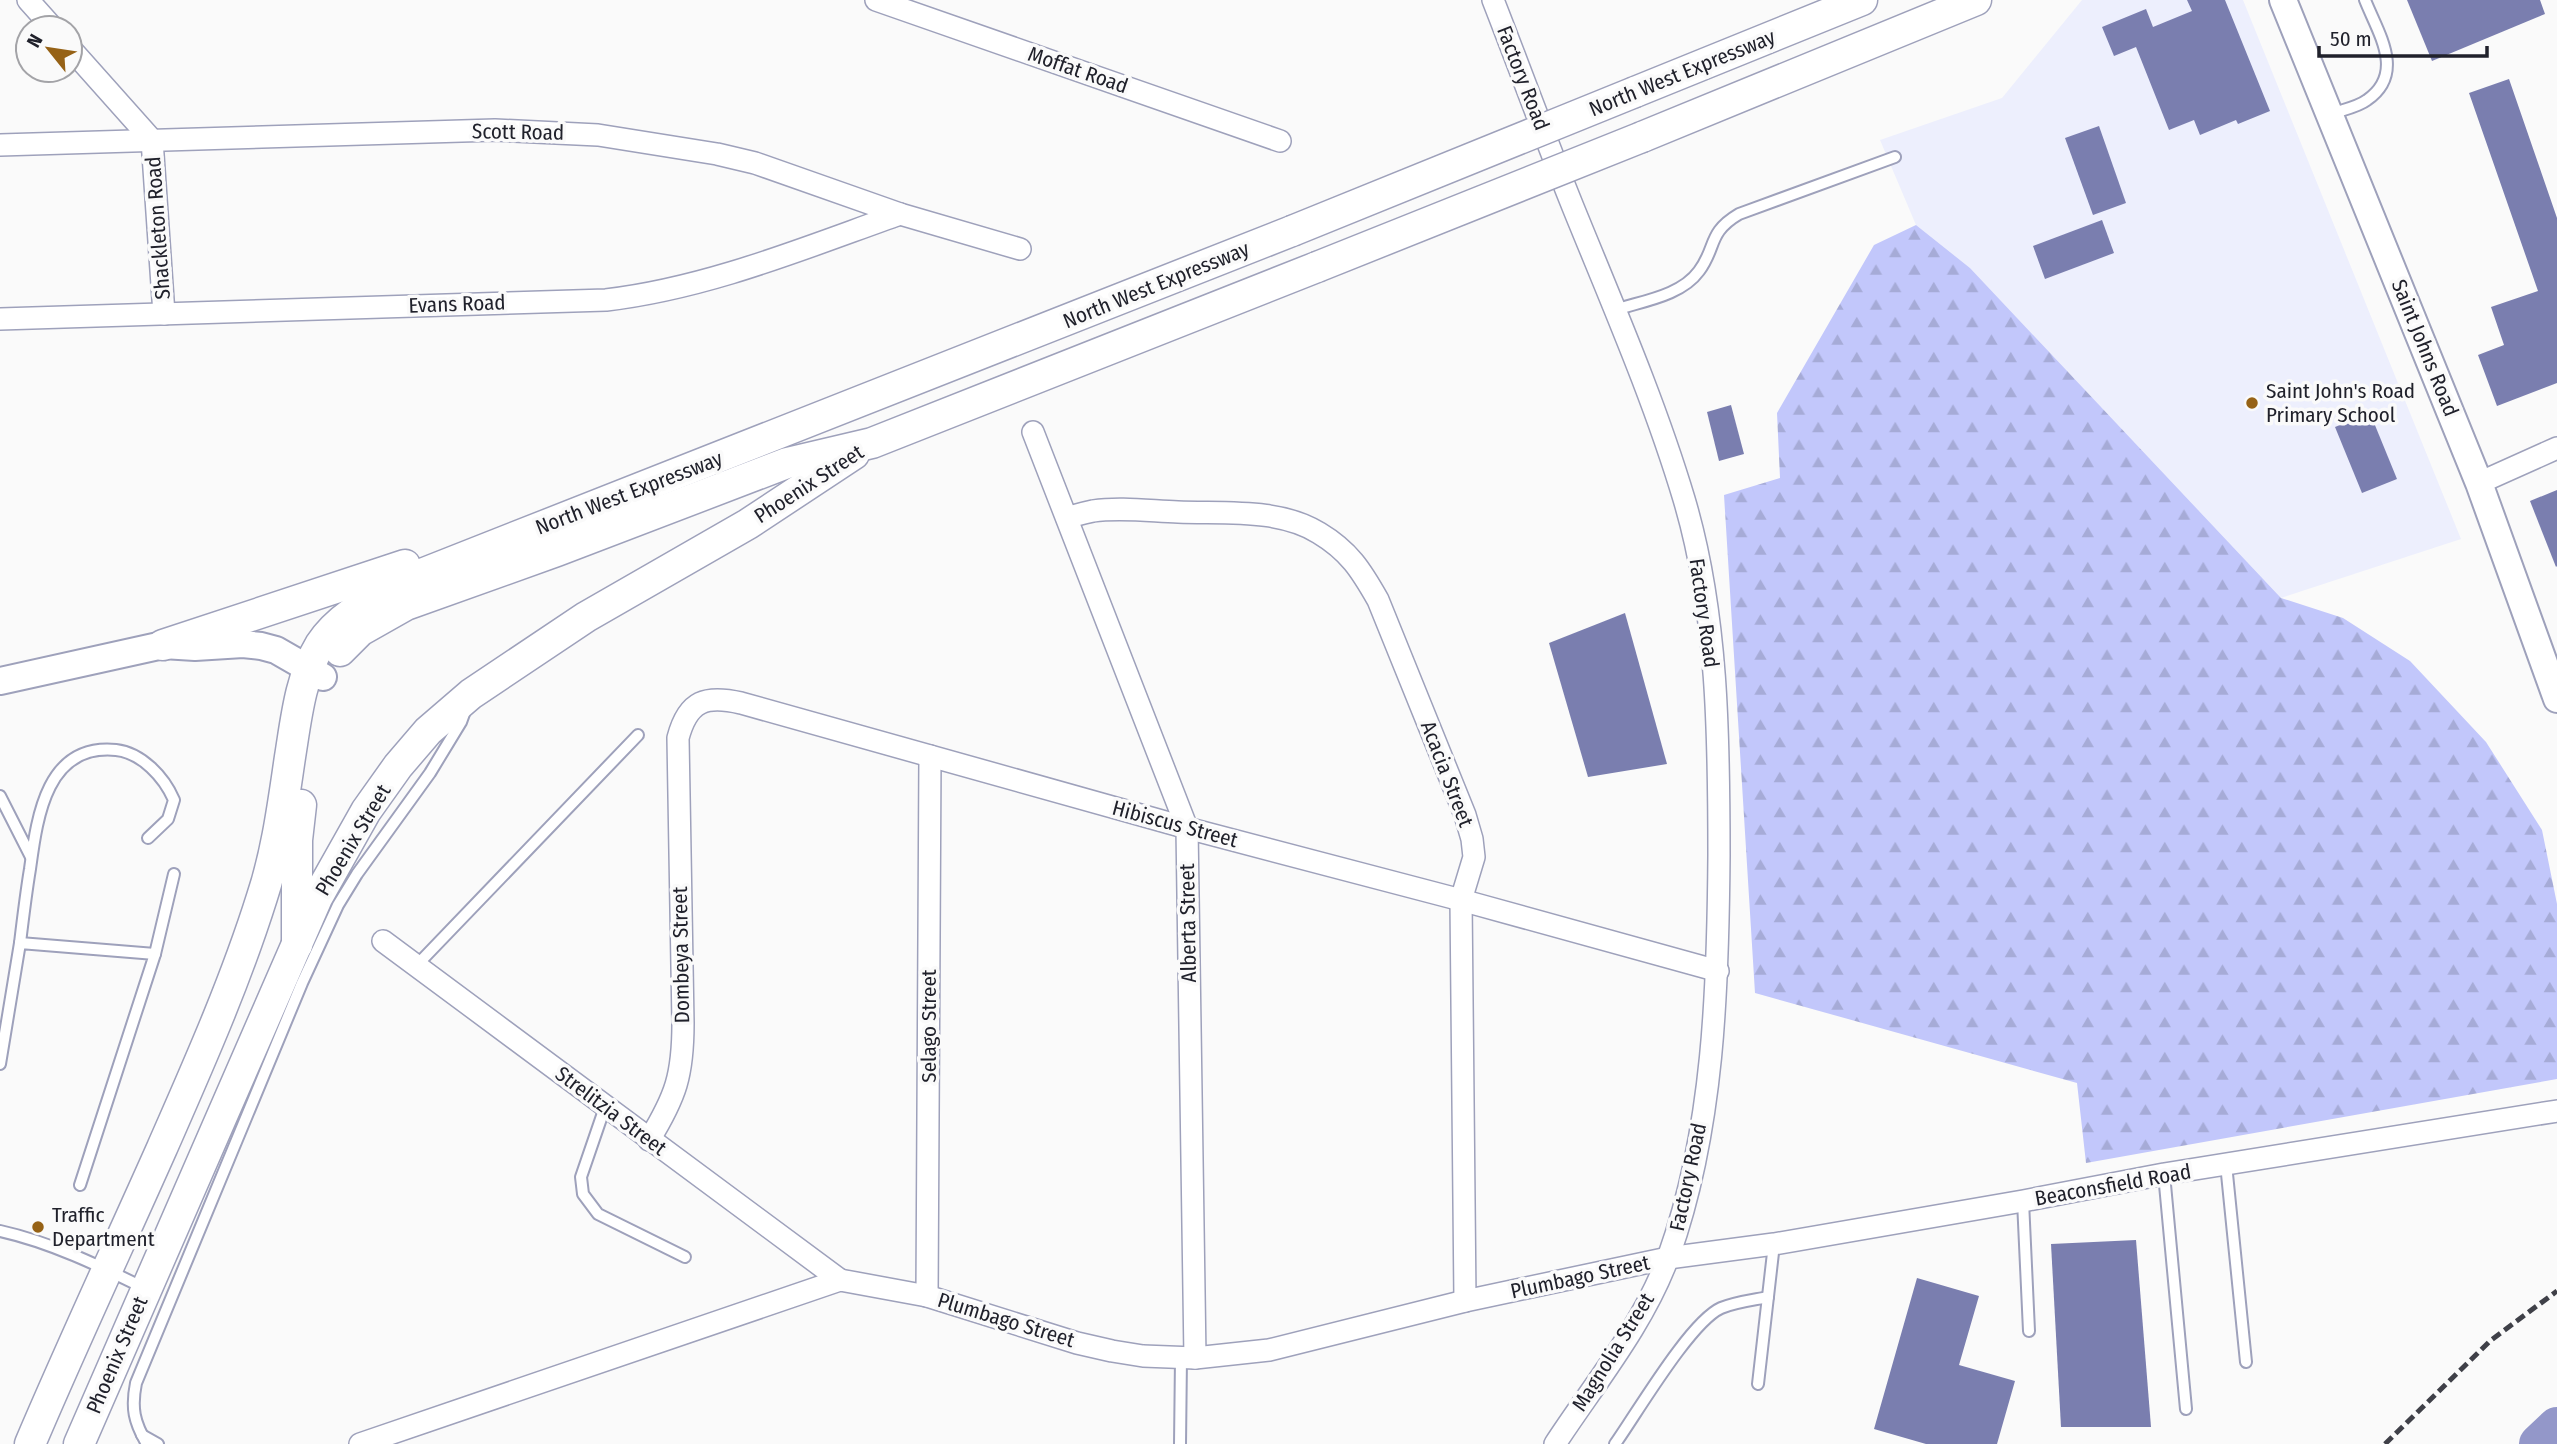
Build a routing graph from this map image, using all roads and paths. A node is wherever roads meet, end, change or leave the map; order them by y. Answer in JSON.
{"nodes":[{"id":1,"x":28,"y":0,"type":"edge"},
{"id":2,"x":876,"y":0,"type":"edge"},
{"id":3,"x":1493,"y":0,"type":"edge"},
{"id":4,"x":1862,"y":0,"type":"edge"},
{"id":5,"x":1976,"y":0,"type":"edge"},
{"id":6,"x":2283,"y":0,"type":"edge"},
{"id":7,"x":2365,"y":0,"type":"edge"},
{"id":8,"x":40,"y":14,"type":"edge"},
{"id":9,"x":84,"y":64,"type":"edge"},
{"id":10,"x":2330,"y":114,"type":"junction"},
{"id":11,"x":152,"y":140,"type":"junction"},
{"id":12,"x":1280,"y":141,"type":"dead end"},
{"id":13,"x":0,"y":145,"type":"edge"},
{"id":14,"x":1895,"y":157,"type":"dead end"},
{"id":15,"x":900,"y":215,"type":"junction"},
{"id":16,"x":1020,"y":249,"type":"dead end"},
{"id":17,"x":1615,"y":310,"type":"junction"},
{"id":18,"x":164,"y":314,"type":"junction"},
{"id":19,"x":0,"y":319,"type":"edge"},
{"id":20,"x":1033,"y":432,"type":"dead end"},
{"id":21,"x":872,"y":443,"type":"junction"},
{"id":22,"x":2557,"y":448,"type":"edge"},
{"id":23,"x":2479,"y":483,"type":"junction"},
{"id":24,"x":609,"y":501,"type":"junction"},
{"id":25,"x":1067,"y":517,"type":"junction"},
{"id":26,"x":448,"y":564,"type":"joint"},
{"id":27,"x":163,"y":645,"type":"junction"},
{"id":28,"x":316,"y":673,"type":"junction"},
{"id":29,"x":0,"y":681,"type":"edge"},
{"id":30,"x":471,"y":694,"type":"junction"},
{"id":31,"x":2557,"y":699,"type":"edge"},
{"id":32,"x":638,"y":735,"type":"dead end"},
{"id":33,"x":930,"y":756,"type":"junction"},
{"id":34,"x":677,"y":763,"type":"joint"},
{"id":35,"x":0,"y":796,"type":"edge"},
{"id":36,"x":1187,"y":828,"type":"junction"},
{"id":37,"x":148,"y":838,"type":"dead end"},
{"id":38,"x":32,"y":857,"type":"junction"},
{"id":39,"x":174,"y":874,"type":"dead end"},
{"id":40,"x":1461,"y":900,"type":"junction"},
{"id":41,"x":383,"y":941,"type":"dead end"},
{"id":42,"x":20,"y":943,"type":"junction"},
{"id":43,"x":297,"y":945,"type":"junction"},
{"id":44,"x":155,"y":954,"type":"junction"},
{"id":45,"x":416,"y":965,"type":"junction"},
{"id":46,"x":1718,"y":971,"type":"junction"},
{"id":47,"x":0,"y":1064,"type":"edge"},
{"id":48,"x":605,"y":1107,"type":"junction"},
{"id":49,"x":2557,"y":1111,"type":"edge"},
{"id":50,"x":649,"y":1140,"type":"junction"},
{"id":51,"x":2226,"y":1164,"type":"junction"},
{"id":52,"x":2165,"y":1174,"type":"junction"},
{"id":53,"x":80,"y":1185,"type":"dead end"},
{"id":54,"x":2023,"y":1201,"type":"junction"},
{"id":55,"x":0,"y":1231,"type":"edge"},
{"id":56,"x":1774,"y":1244,"type":"junction"},
{"id":57,"x":685,"y":1257,"type":"dead end"},
{"id":58,"x":1668,"y":1258,"type":"junction"},
{"id":59,"x":107,"y":1270,"type":"junction"},
{"id":60,"x":839,"y":1280,"type":"junction"},
{"id":61,"x":146,"y":1289,"type":"junction"},
{"id":62,"x":927,"y":1296,"type":"junction"},
{"id":63,"x":1768,"y":1297,"type":"junction"},
{"id":64,"x":1465,"y":1301,"type":"junction"},
{"id":65,"x":2029,"y":1331,"type":"dead end"},
{"id":66,"x":1188,"y":1358,"type":"junction"},
{"id":67,"x":2246,"y":1363,"type":"dead end"},
{"id":68,"x":1758,"y":1384,"type":"dead end"},
{"id":69,"x":2186,"y":1409,"type":"dead end"},
{"id":70,"x":145,"y":1440,"type":"edge"},
{"id":71,"x":30,"y":1444,"type":"edge"},
{"id":72,"x":79,"y":1444,"type":"edge"},
{"id":73,"x":158,"y":1444,"type":"edge"},
{"id":74,"x":360,"y":1444,"type":"edge"},
{"id":75,"x":1180,"y":1444,"type":"edge"},
{"id":76,"x":1555,"y":1444,"type":"edge"},
{"id":77,"x":1615,"y":1444,"type":"edge"}],
"edges":[{"from":1,"to":8,"type":"street"},
{"from":2,"to":12,"type":"street","name":"Moffat Road"},
{"from":3,"to":17,"type":"street","name":"Factory Road"},
{"from":4,"to":24,"type":"main road","name":"North West Expressway","bridge":true},
{"from":5,"to":21,"type":"main road","name":"North West Expressway","bridge":true},
{"from":6,"to":10,"type":"street","name":"Saint Johns Road"},
{"from":7,"to":10,"type":"lane"},
{"from":9,"to":11,"type":"street","name":"Shackleton Road"},
{"from":10,"to":23,"type":"street","name":"Saint Johns Road"},
{"from":11,"to":13,"type":"street","name":"Scott Road"},
{"from":11,"to":15,"type":"street","name":"Scott Road"},
{"from":11,"to":18,"type":"street","name":"Shackleton Road"},
{"from":14,"to":17,"type":"lane"},
{"from":15,"to":16,"type":"street","name":"Scott Road"},
{"from":15,"to":18,"type":"street","name":"Evans Road"},
{"from":17,"to":46,"type":"street","name":"Factory Road"},
{"from":18,"to":19,"type":"street","name":"Evans Road"},
{"from":20,"to":25,"type":"street","name":"Alberta Street"},
{"from":21,"to":28,"type":"main road"},
{"from":21,"to":30,"type":"main road","name":"Phoenix Street"},
{"from":22,"to":23,"type":"street"},
{"from":23,"to":31,"type":"street","name":"Saint Johns Road"},
{"from":24,"to":26,"type":"main road","name":"North West Expressway"},
{"from":24,"to":27,"type":"main road"},
{"from":25,"to":36,"type":"street","name":"Alberta Street"},
{"from":25,"to":40,"type":"street","name":"Acacia Street"},
{"from":26,"to":28,"type":"main road","name":"Phoenix Street"},
{"from":27,"to":28,"type":"street"},
{"from":27,"to":29,"type":"street"},
{"from":28,"to":43,"type":"main road"},
{"from":28,"to":59,"type":"main road","name":"Phoenix Street"},
{"from":30,"to":43,"type":"main road","name":"Phoenix Street"},
{"from":30,"to":70,"type":"lane"},
{"from":32,"to":45,"type":"lane"},
{"from":33,"to":34,"type":"street","name":"Hibiscus Street"},
{"from":33,"to":36,"type":"street","name":"Hibiscus Street"},
{"from":33,"to":62,"type":"street","name":"Selago Street"},
{"from":34,"to":50,"type":"street","name":"Dombeya Street"},
{"from":35,"to":38,"type":"lane"},
{"from":36,"to":40,"type":"street","name":"Hibiscus Street"},
{"from":36,"to":66,"type":"street","name":"Alberta Street"},
{"from":37,"to":38,"type":"lane"},
{"from":38,"to":42,"type":"lane"},
{"from":39,"to":44,"type":"lane"},
{"from":40,"to":46,"type":"street","name":"Hibiscus Street"},
{"from":40,"to":64,"type":"street","name":"Acacia Street"},
{"from":41,"to":45,"type":"street","name":"Strelitzia Street"},
{"from":42,"to":44,"type":"lane"},
{"from":42,"to":47,"type":"lane"},
{"from":43,"to":61,"type":"main road","name":"Phoenix Street"},
{"from":44,"to":53,"type":"lane"},
{"from":45,"to":48,"type":"street","name":"Strelitzia Street"},
{"from":46,"to":58,"type":"street","name":"Factory Road"},
{"from":48,"to":50,"type":"street","name":"Strelitzia Street"},
{"from":48,"to":57,"type":"lane"},
{"from":49,"to":51,"type":"street","name":"Beaconsfield Road"},
{"from":50,"to":60,"type":"street","name":"Strelitzia Street"},
{"from":51,"to":52,"type":"street","name":"Beaconsfield Road"},
{"from":51,"to":67,"type":"lane"},
{"from":52,"to":54,"type":"street","name":"Beaconsfield Road"},
{"from":52,"to":69,"type":"lane"},
{"from":54,"to":56,"type":"street","name":"Beaconsfield Road"},
{"from":54,"to":65,"type":"lane"},
{"from":55,"to":59,"type":"lane"},
{"from":56,"to":58,"type":"street","name":"Beaconsfield Road"},
{"from":56,"to":63,"type":"lane"},
{"from":58,"to":64,"type":"street","name":"Plumbago Street"},
{"from":58,"to":76,"type":"street","name":"Magnolia Street"},
{"from":59,"to":61,"type":"lane"},
{"from":59,"to":71,"type":"main road","name":"Phoenix Street"},
{"from":60,"to":62,"type":"street","name":"Plumbago Street"},
{"from":60,"to":74,"type":"street","name":"Plumbago Street"},
{"from":61,"to":72,"type":"main road","name":"Phoenix Street"},
{"from":62,"to":66,"type":"street","name":"Plumbago Street"},
{"from":63,"to":68,"type":"lane"},
{"from":63,"to":77,"type":"lane"},
{"from":64,"to":66,"type":"street","name":"Plumbago Street"},
{"from":66,"to":75,"type":"lane"},
{"from":70,"to":73,"type":"lane"}]}
